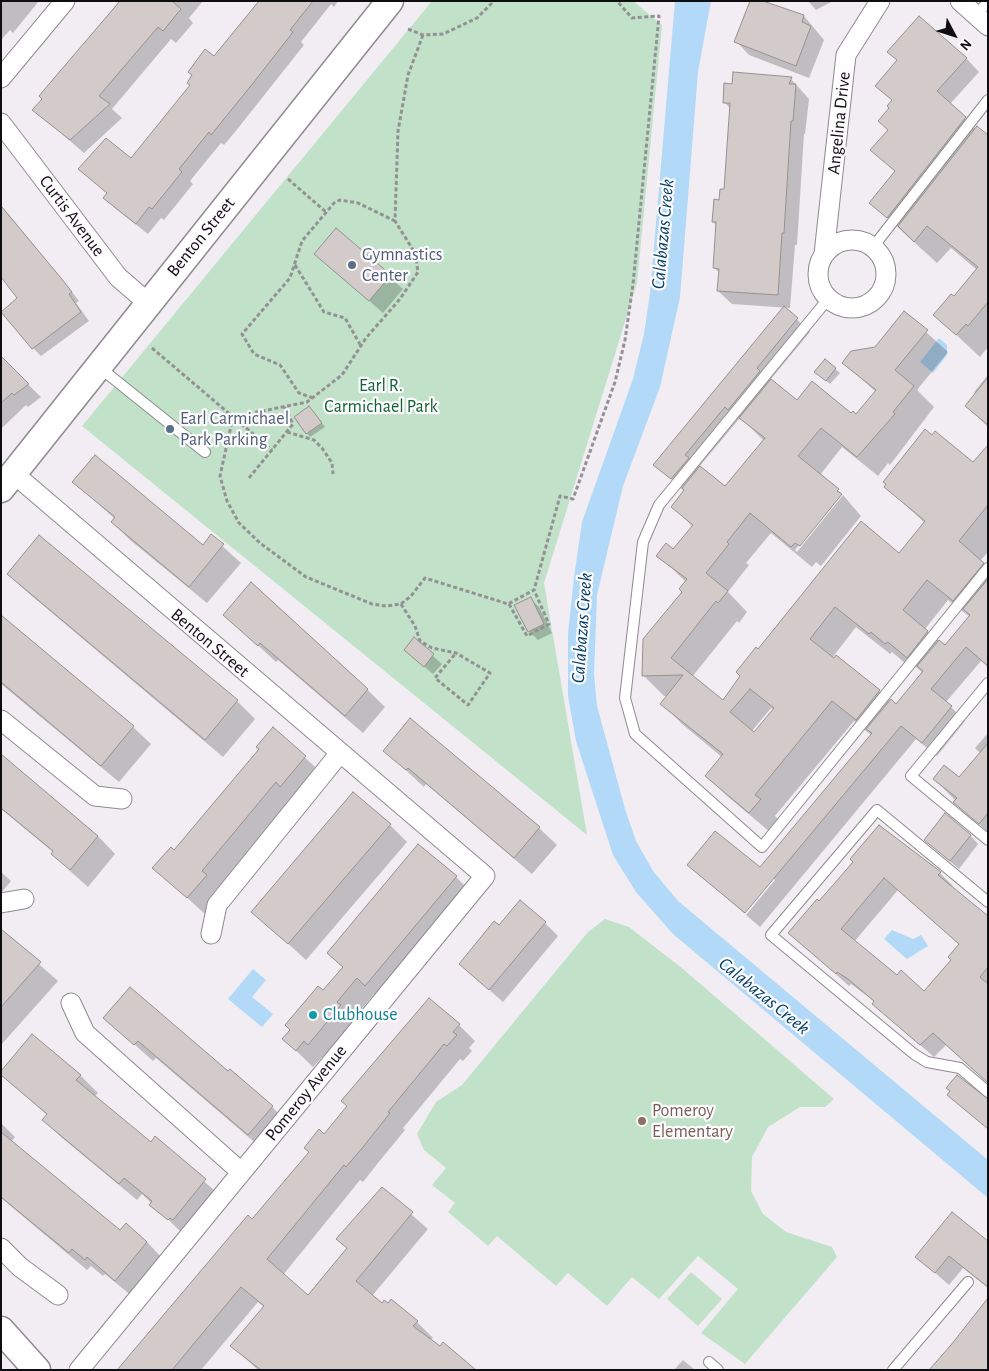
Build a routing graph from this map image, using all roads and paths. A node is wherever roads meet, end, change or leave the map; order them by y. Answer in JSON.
{"nodes":[{"id":1,"x":65,"y":1,"type":"edge"},
{"id":2,"x":390,"y":1,"type":"edge"},
{"id":3,"x":494,"y":1,"type":"edge"},
{"id":4,"x":617,"y":1,"type":"edge"},
{"id":5,"x":880,"y":1,"type":"edge"},
{"id":6,"x":960,"y":1,"type":"edge"},
{"id":7,"x":988,"y":2,"type":"edge"},
{"id":8,"x":982,"y":21,"type":"edge"},
{"id":9,"x":408,"y":29,"type":"dead end"},
{"id":10,"x":423,"y":35,"type":"junction"},
{"id":11,"x":1,"y":78,"type":"edge"},
{"id":12,"x":988,"y":100,"type":"edge"},
{"id":13,"x":1,"y":123,"type":"edge"},
{"id":14,"x":288,"y":179,"type":"dead end"},
{"id":15,"x":326,"y":212,"type":"junction"},
{"id":16,"x":395,"y":222,"type":"junction"},
{"id":17,"x":873,"y":247,"type":"junction"},
{"id":18,"x":824,"y":254,"type":"junction"},
{"id":19,"x":294,"y":265,"type":"junction"},
{"id":20,"x":828,"y":299,"type":"junction"},
{"id":21,"x":148,"y":303,"type":"junction"},
{"id":22,"x":361,"y":346,"type":"junction"},
{"id":23,"x":152,"y":348,"type":"dead end"},
{"id":24,"x":98,"y":366,"type":"junction"},
{"id":25,"x":313,"y":398,"type":"dead end"},
{"id":26,"x":284,"y":406,"type":"junction"},
{"id":27,"x":233,"y":417,"type":"junction"},
{"id":28,"x":287,"y":432,"type":"junction"},
{"id":29,"x":272,"y":450,"type":"junction"},
{"id":30,"x":205,"y":452,"type":"dead end"},
{"id":31,"x":333,"y":474,"type":"dead end"},
{"id":32,"x":249,"y":478,"type":"dead end"},
{"id":33,"x":7,"y":481,"type":"edge"},
{"id":34,"x":988,"y":568,"type":"edge"},
{"id":35,"x":534,"y":590,"type":"junction"},
{"id":36,"x":400,"y":604,"type":"junction"},
{"id":37,"x":509,"y":604,"type":"junction"},
{"id":38,"x":456,"y":653,"type":"junction"},
{"id":39,"x":988,"y":684,"type":"edge"},
{"id":40,"x":1,"y":720,"type":"edge"},
{"id":41,"x":340,"y":754,"type":"junction"},
{"id":42,"x":122,"y":799,"type":"dead end"},
{"id":43,"x":988,"y":840,"type":"edge"},
{"id":44,"x":484,"y":876,"type":"joint"},
{"id":45,"x":24,"y":899,"type":"dead end"},
{"id":46,"x":988,"y":902,"type":"edge"},
{"id":47,"x":1,"y":904,"type":"edge"},
{"id":48,"x":211,"y":934,"type":"dead end"},
{"id":49,"x":71,"y":1004,"type":"dead end"},
{"id":50,"x":988,"y":1092,"type":"edge"},
{"id":51,"x":241,"y":1172,"type":"junction"},
{"id":52,"x":1,"y":1248,"type":"edge"},
{"id":53,"x":968,"y":1282,"type":"dead end"},
{"id":54,"x":58,"y":1296,"type":"dead end"},
{"id":55,"x":1,"y":1330,"type":"edge"},
{"id":56,"x":709,"y":1362,"type":"dead end"},
{"id":57,"x":37,"y":1370,"type":"edge"},
{"id":58,"x":78,"y":1370,"type":"edge"},
{"id":59,"x":718,"y":1370,"type":"edge"},
{"id":60,"x":893,"y":1370,"type":"edge"}],
"edges":[{"from":1,"to":11,"type":"street"},
{"from":2,"to":21,"type":"main road","name":"Benton Street"},
{"from":3,"to":10,"type":"path"},
{"from":4,"to":35,"type":"path"},
{"from":5,"to":18,"type":"street","name":"Angelina Drive"},
{"from":6,"to":8,"type":"street"},
{"from":7,"to":8,"type":"lane"},
{"from":9,"to":10,"type":"path"},
{"from":10,"to":16,"type":"path"},
{"from":12,"to":17,"type":"lane"},
{"from":13,"to":21,"type":"street","name":"Curtis Avenue"},
{"from":14,"to":15,"type":"path"},
{"from":15,"to":16,"type":"path"},
{"from":15,"to":19,"type":"path"},
{"from":16,"to":22,"type":"path"},
{"from":17,"to":18,"type":"street"},
{"from":17,"to":20,"type":"street"},
{"from":18,"to":20,"type":"street","name":"Angelina Drive"},
{"from":19,"to":22,"type":"path"},
{"from":19,"to":25,"type":"path"},
{"from":20,"to":34,"type":"lane"},
{"from":21,"to":24,"type":"main road","name":"Benton Street"},
{"from":22,"to":26,"type":"path"},
{"from":23,"to":27,"type":"path"},
{"from":24,"to":30,"type":"lane"},
{"from":24,"to":33,"type":"main road","name":"Benton Street"},
{"from":26,"to":27,"type":"path"},
{"from":26,"to":28,"type":"path"},
{"from":27,"to":29,"type":"path"},
{"from":27,"to":36,"type":"path"},
{"from":28,"to":29,"type":"path"},
{"from":28,"to":31,"type":"path"},
{"from":29,"to":32,"type":"path"},
{"from":33,"to":41,"type":"street","name":"Benton Street"},
{"from":35,"to":37,"type":"path"},
{"from":35,"to":37,"type":"path"},
{"from":36,"to":37,"type":"path"},
{"from":36,"to":38,"type":"path"},
{"from":38,"to":38,"type":"path"},
{"from":39,"to":43,"type":"lane"},
{"from":40,"to":42,"type":"street"},
{"from":41,"to":44,"type":"street","name":"Benton Street"},
{"from":41,"to":48,"type":"street"},
{"from":44,"to":51,"type":"street","name":"Pomeroy Avenue"},
{"from":45,"to":47,"type":"street"},
{"from":46,"to":50,"type":"lane"},
{"from":49,"to":51,"type":"street"},
{"from":51,"to":58,"type":"street","name":"Pomeroy Avenue"},
{"from":52,"to":54,"type":"street"},
{"from":53,"to":60,"type":"lane"},
{"from":55,"to":57,"type":"main road"},
{"from":56,"to":59,"type":"lane"}]}
